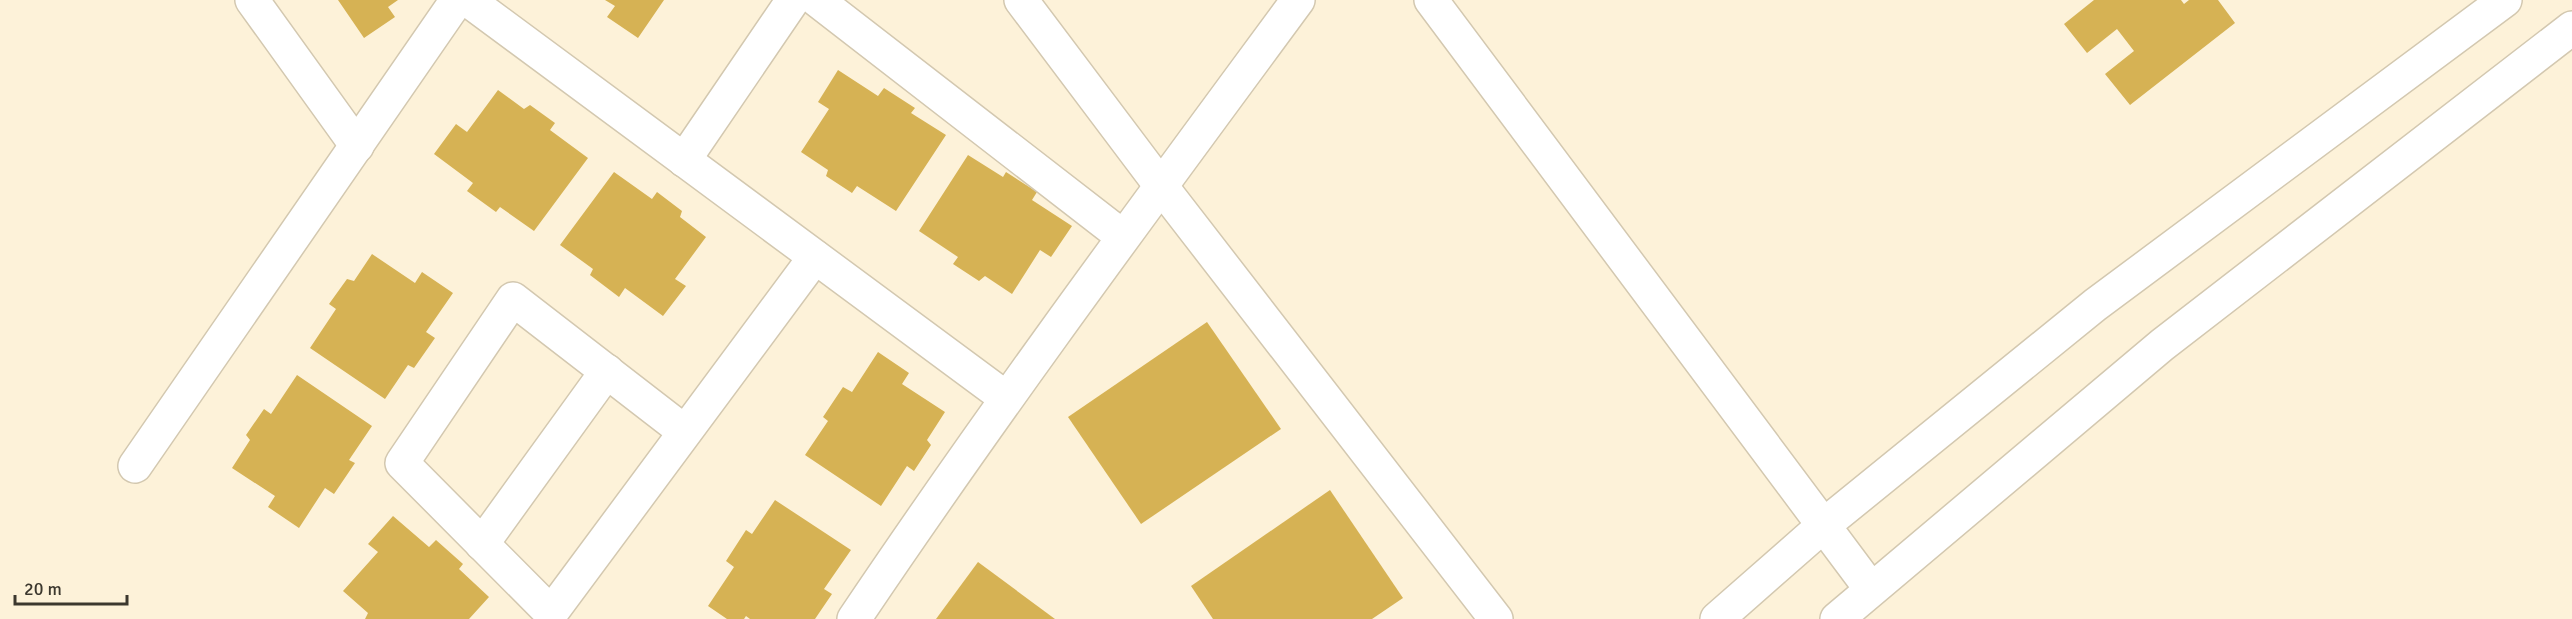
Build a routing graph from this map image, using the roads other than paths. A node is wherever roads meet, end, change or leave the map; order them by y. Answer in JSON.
{"nodes":[{"id":1,"x":252,"y":0,"type":"edge"},
{"id":2,"x":457,"y":0,"type":"edge"},
{"id":3,"x":468,"y":0,"type":"edge"},
{"id":4,"x":793,"y":0,"type":"edge"},
{"id":5,"x":817,"y":0,"type":"edge"},
{"id":6,"x":1021,"y":0,"type":"edge"},
{"id":7,"x":1298,"y":0,"type":"edge"},
{"id":8,"x":1431,"y":0,"type":"edge"},
{"id":9,"x":2505,"y":0,"type":"edge"},
{"id":10,"x":2572,"y":28,"type":"edge"},
{"id":11,"x":357,"y":146,"type":"junction"},
{"id":12,"x":684,"y":160,"type":"junction"},
{"id":13,"x":1161,"y":186,"type":"junction"},
{"id":14,"x":1122,"y":236,"type":"junction"},
{"id":15,"x":815,"y":257,"type":"junction"},
{"id":16,"x":607,"y":371,"type":"junction"},
{"id":17,"x":1006,"y":399,"type":"junction"},
{"id":18,"x":686,"y":432,"type":"junction"},
{"id":19,"x":135,"y":466,"type":"dead end"},
{"id":20,"x":1824,"y":525,"type":"junction"},
{"id":21,"x":482,"y":544,"type":"junction"},
{"id":22,"x":1871,"y":589,"type":"junction"},
{"id":23,"x":854,"y":619,"type":"edge"},
{"id":24,"x":1496,"y":619,"type":"edge"},
{"id":25,"x":1717,"y":619,"type":"edge"},
{"id":26,"x":1837,"y":619,"type":"edge"}],
"edges":[{"from":1,"to":11,"type":"street"},
{"from":2,"to":11,"type":"street"},
{"from":3,"to":12,"type":"street"},
{"from":4,"to":12,"type":"street"},
{"from":5,"to":14,"type":"street"},
{"from":6,"to":13,"type":"street"},
{"from":7,"to":13,"type":"street"},
{"from":8,"to":20,"type":"street"},
{"from":9,"to":20,"type":"street"},
{"from":10,"to":22,"type":"street"},
{"from":11,"to":19,"type":"street"},
{"from":12,"to":15,"type":"street"},
{"from":13,"to":14,"type":"street"},
{"from":13,"to":24,"type":"street"},
{"from":14,"to":17,"type":"street"},
{"from":15,"to":17,"type":"street"},
{"from":15,"to":18,"type":"street"},
{"from":16,"to":18,"type":"street"},
{"from":16,"to":21,"type":"street"},
{"from":16,"to":21,"type":"street"},
{"from":17,"to":23,"type":"street"},
{"from":18,"to":21,"type":"street"},
{"from":20,"to":22,"type":"street"},
{"from":20,"to":25,"type":"street"},
{"from":22,"to":26,"type":"street"}]}
